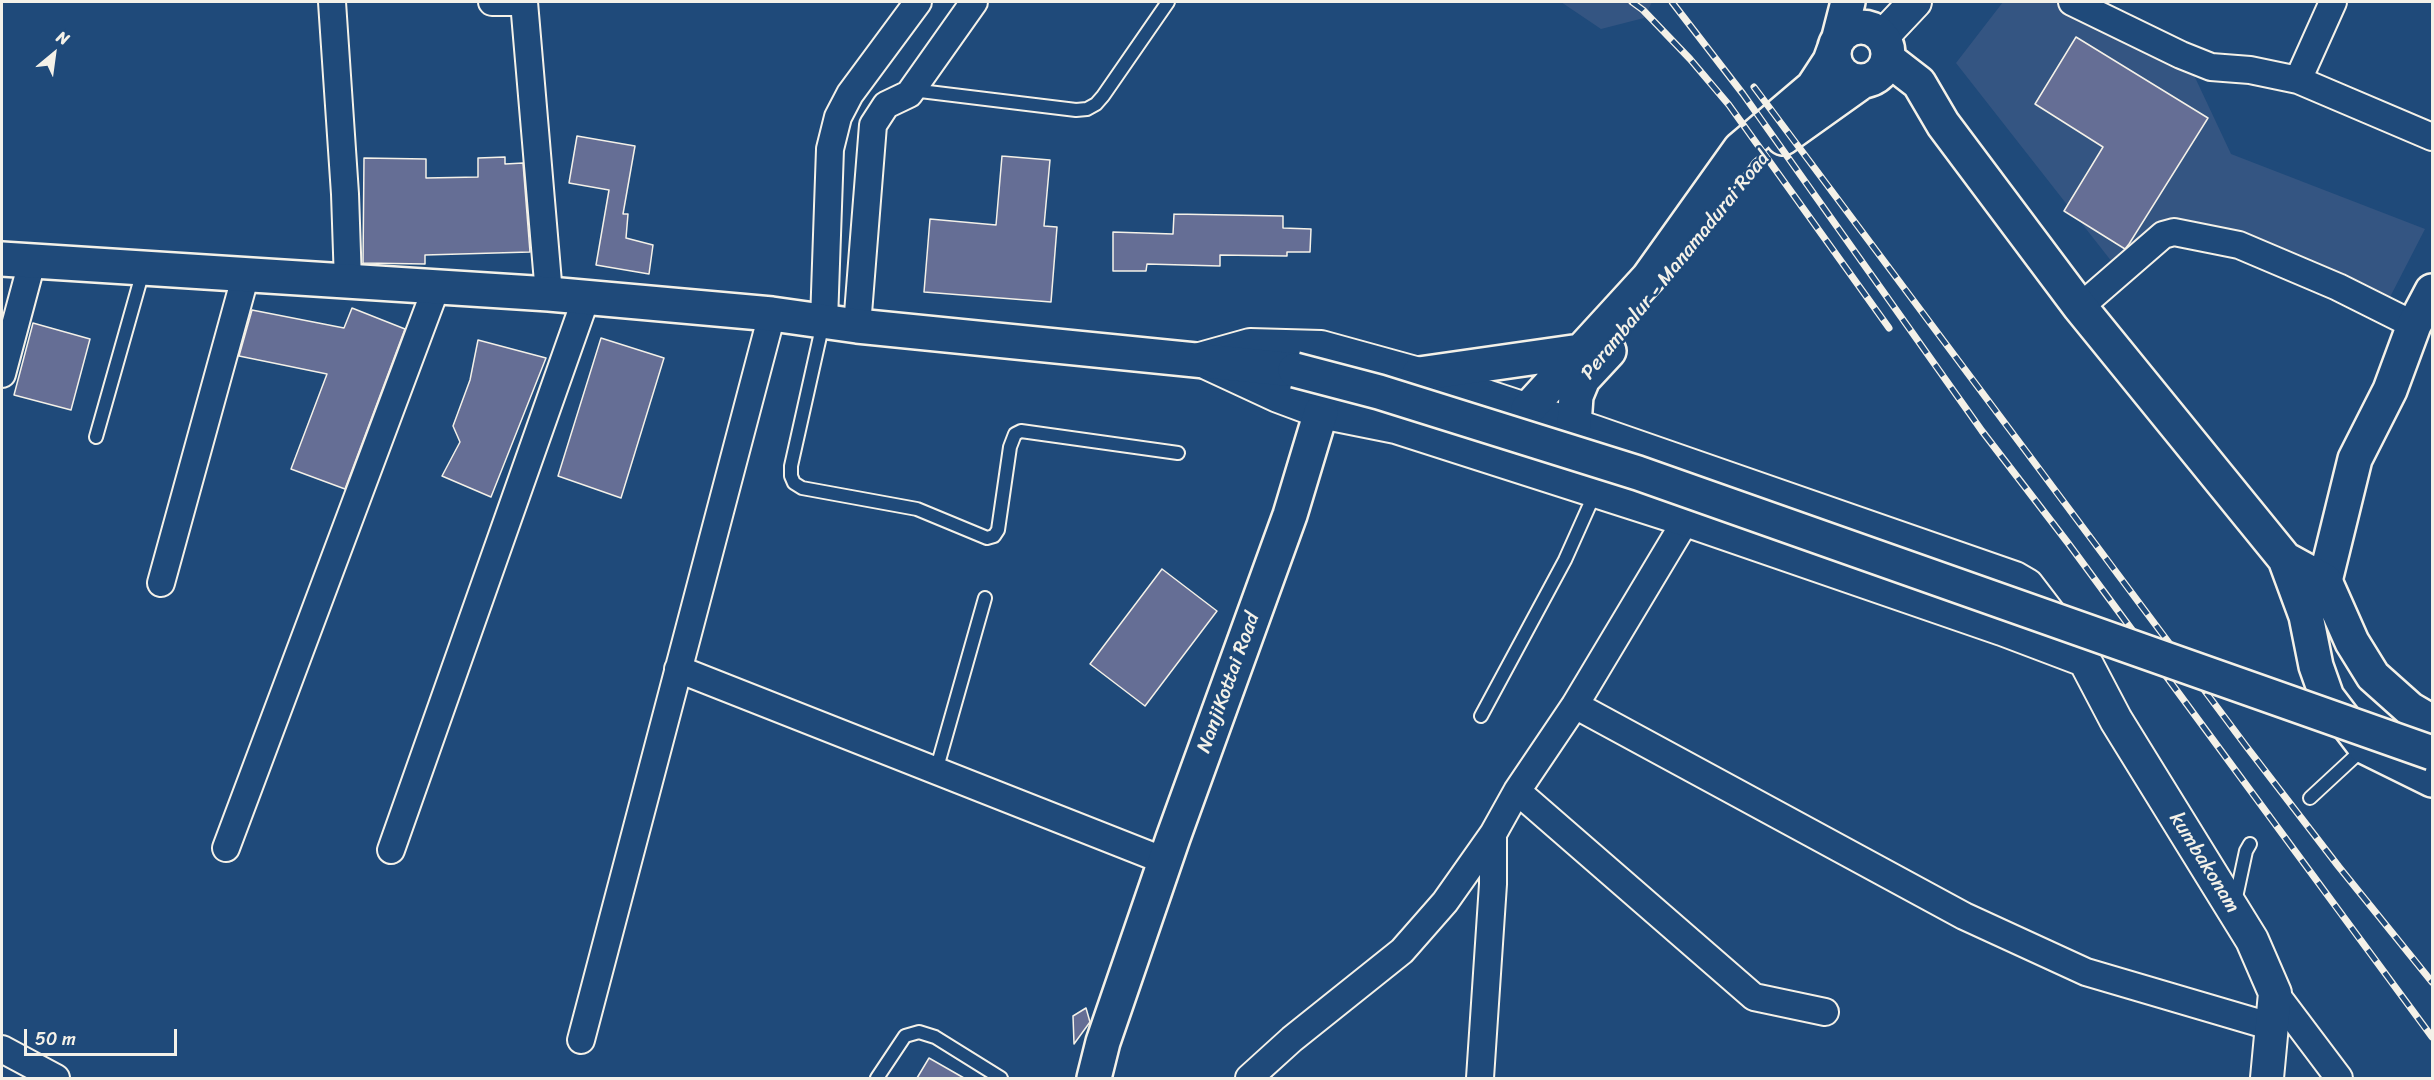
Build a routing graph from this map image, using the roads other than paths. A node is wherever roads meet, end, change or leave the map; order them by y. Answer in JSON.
{"nodes":[{"id":1,"x":332,"y":2,"type":"edge"},
{"id":2,"x":492,"y":2,"type":"edge"},
{"id":3,"x":524,"y":2,"type":"edge"},
{"id":4,"x":918,"y":2,"type":"edge"},
{"id":5,"x":974,"y":2,"type":"edge"},
{"id":6,"x":1168,"y":2,"type":"edge"},
{"id":7,"x":1848,"y":2,"type":"edge"},
{"id":8,"x":1915,"y":2,"type":"edge"},
{"id":9,"x":2072,"y":2,"type":"edge"},
{"id":10,"x":2333,"y":2,"type":"edge"},
{"id":11,"x":1837,"y":43,"type":"junction"},
{"id":12,"x":1875,"y":48,"type":"edge"},
{"id":13,"x":2298,"y":80,"type":"junction"},
{"id":14,"x":912,"y":90,"type":"junction"},
{"id":15,"x":2433,"y":137,"type":"edge"},
{"id":16,"x":17,"y":261,"type":"edge"},
{"id":17,"x":144,"y":268,"type":"junction"},
{"id":18,"x":246,"y":274,"type":"junction"},
{"id":19,"x":348,"y":282,"type":"junction"},
{"id":20,"x":436,"y":288,"type":"junction"},
{"id":21,"x":2433,"y":291,"type":"edge"},
{"id":22,"x":549,"y":294,"type":"junction"},
{"id":23,"x":586,"y":298,"type":"junction"},
{"id":24,"x":2080,"y":307,"type":"junction"},
{"id":25,"x":772,"y":314,"type":"junction"},
{"id":26,"x":824,"y":321,"type":"junction"},
{"id":27,"x":2414,"y":325,"type":"junction"},
{"id":28,"x":857,"y":326,"type":"junction"},
{"id":29,"x":1580,"y":351,"type":"junction"},
{"id":30,"x":1199,"y":359,"type":"junction"},
{"id":31,"x":2,"y":374,"type":"edge"},
{"id":32,"x":1419,"y":374,"type":"junction"},
{"id":33,"x":1528,"y":409,"type":"junction"},
{"id":34,"x":1321,"y":412,"type":"junction"},
{"id":35,"x":1574,"y":425,"type":"junction"},
{"id":36,"x":96,"y":437,"type":"dead end"},
{"id":37,"x":1178,"y":453,"type":"dead end"},
{"id":38,"x":1702,"y":469,"type":"junction"},
{"id":39,"x":1596,"y":492,"type":"junction"},
{"id":40,"x":1686,"y":520,"type":"junction"},
{"id":41,"x":2285,"y":559,"type":"junction"},
{"id":42,"x":2325,"y":581,"type":"junction"},
{"id":43,"x":161,"y":583,"type":"dead end"},
{"id":44,"x":985,"y":598,"type":"dead end"},
{"id":45,"x":2085,"y":661,"type":"junction"},
{"id":46,"x":678,"y":669,"type":"junction"},
{"id":47,"x":1575,"y":705,"type":"junction"},
{"id":48,"x":1481,"y":716,"type":"dead end"},
{"id":49,"x":2433,"y":722,"type":"edge"},
{"id":50,"x":2365,"y":747,"type":"junction"},
{"id":51,"x":2433,"y":753,"type":"edge"},
{"id":52,"x":936,"y":771,"type":"junction"},
{"id":53,"x":2433,"y":780,"type":"edge"},
{"id":54,"x":1517,"y":791,"type":"junction"},
{"id":55,"x":2310,"y":798,"type":"dead end"},
{"id":56,"x":1493,"y":834,"type":"junction"},
{"id":57,"x":2250,"y":844,"type":"dead end"},
{"id":58,"x":226,"y":848,"type":"dead end"},
{"id":59,"x":391,"y":850,"type":"dead end"},
{"id":60,"x":1165,"y":861,"type":"junction"},
{"id":61,"x":2234,"y":909,"type":"junction"},
{"id":62,"x":2275,"y":993,"type":"junction"},
{"id":63,"x":1825,"y":1012,"type":"dead end"},
{"id":64,"x":2273,"y":1027,"type":"junction"},
{"id":65,"x":581,"y":1040,"type":"dead end"},
{"id":66,"x":2,"y":1049,"type":"edge"},
{"id":67,"x":56,"y":1078,"type":"edge"},
{"id":68,"x":877,"y":1078,"type":"edge"},
{"id":69,"x":1001,"y":1078,"type":"edge"},
{"id":70,"x":1094,"y":1078,"type":"edge"},
{"id":71,"x":1249,"y":1078,"type":"edge"},
{"id":72,"x":1480,"y":1078,"type":"edge"},
{"id":73,"x":2267,"y":1078,"type":"edge"},
{"id":74,"x":2339,"y":1078,"type":"edge"}],
"edges":[{"from":1,"to":19,"type":"street"},
{"from":2,"to":3,"type":"street"},
{"from":3,"to":22,"type":"street"},
{"from":4,"to":26,"type":"street"},
{"from":5,"to":14,"type":"street"},
{"from":6,"to":14,"type":"lane"},
{"from":7,"to":11,"type":"main road","name":"Perambalur - Manamadurai Road"},
{"from":8,"to":12,"type":"street"},
{"from":9,"to":13,"type":"street"},
{"from":10,"to":13,"type":"street"},
{"from":11,"to":12,"type":"main road"},
{"from":11,"to":12,"type":"main road"},
{"from":11,"to":29,"type":"main road","name":"Perambalur - Manamadurai Road"},
{"from":12,"to":24,"type":"main road"},
{"from":12,"to":35,"type":"main road","name":"Perambalur - Manamadurai Road"},
{"from":13,"to":15,"type":"street"},
{"from":14,"to":28,"type":"street"},
{"from":16,"to":17,"type":"main road"},
{"from":16,"to":31,"type":"street"},
{"from":17,"to":18,"type":"main road"},
{"from":17,"to":36,"type":"lane"},
{"from":18,"to":19,"type":"main road"},
{"from":18,"to":43,"type":"street"},
{"from":19,"to":20,"type":"main road"},
{"from":20,"to":22,"type":"main road"},
{"from":20,"to":58,"type":"street"},
{"from":21,"to":27,"type":"main road"},
{"from":22,"to":23,"type":"main road"},
{"from":23,"to":25,"type":"main road"},
{"from":23,"to":59,"type":"street"},
{"from":24,"to":27,"type":"street"},
{"from":24,"to":41,"type":"main road"},
{"from":25,"to":26,"type":"main road"},
{"from":25,"to":46,"type":"street"},
{"from":26,"to":28,"type":"main road"},
{"from":26,"to":37,"type":"lane"},
{"from":27,"to":42,"type":"main road"},
{"from":28,"to":30,"type":"main road"},
{"from":29,"to":32,"type":"main road"},
{"from":29,"to":33,"type":"main road","name":"Perambalur - Manamadurai Road"},
{"from":30,"to":32,"type":"street","name":"kumbakonam"},
{"from":30,"to":34,"type":"street"},
{"from":30,"to":51,"type":"main road","bridge":true},
{"from":32,"to":33,"type":"street","name":"kumbakonam"},
{"from":33,"to":35,"type":"street","name":"kumbakonam"},
{"from":34,"to":39,"type":"street"},
{"from":34,"to":60,"type":"main road","name":"NanjiKottai Road"},
{"from":35,"to":38,"type":"street","name":"kumbakonam"},
{"from":38,"to":40,"type":"street"},
{"from":38,"to":45,"type":"street","name":"kumbakonam"},
{"from":39,"to":40,"type":"street"},
{"from":39,"to":48,"type":"lane"},
{"from":40,"to":45,"type":"street"},
{"from":40,"to":47,"type":"street"},
{"from":41,"to":42,"type":"main road"},
{"from":41,"to":50,"type":"main road"},
{"from":42,"to":49,"type":"main road"},
{"from":44,"to":52,"type":"lane"},
{"from":45,"to":61,"type":"street","name":"kumbakonam"},
{"from":46,"to":52,"type":"street"},
{"from":46,"to":65,"type":"street"},
{"from":47,"to":54,"type":"street"},
{"from":47,"to":64,"type":"street"},
{"from":50,"to":53,"type":"main road"},
{"from":50,"to":55,"type":"lane"},
{"from":52,"to":60,"type":"street"},
{"from":54,"to":56,"type":"street"},
{"from":54,"to":63,"type":"street"},
{"from":56,"to":71,"type":"street"},
{"from":56,"to":72,"type":"street"},
{"from":57,"to":61,"type":"lane"},
{"from":60,"to":70,"type":"main road","name":"NanjiKottai Road"},
{"from":61,"to":62,"type":"street","name":"kumbakonam"},
{"from":62,"to":64,"type":"street","name":"kumbakonam"},
{"from":62,"to":74,"type":"street"},
{"from":64,"to":73,"type":"street","name":"kumbakonam"},
{"from":66,"to":67,"type":"street"},
{"from":68,"to":69,"type":"lane"}]}
